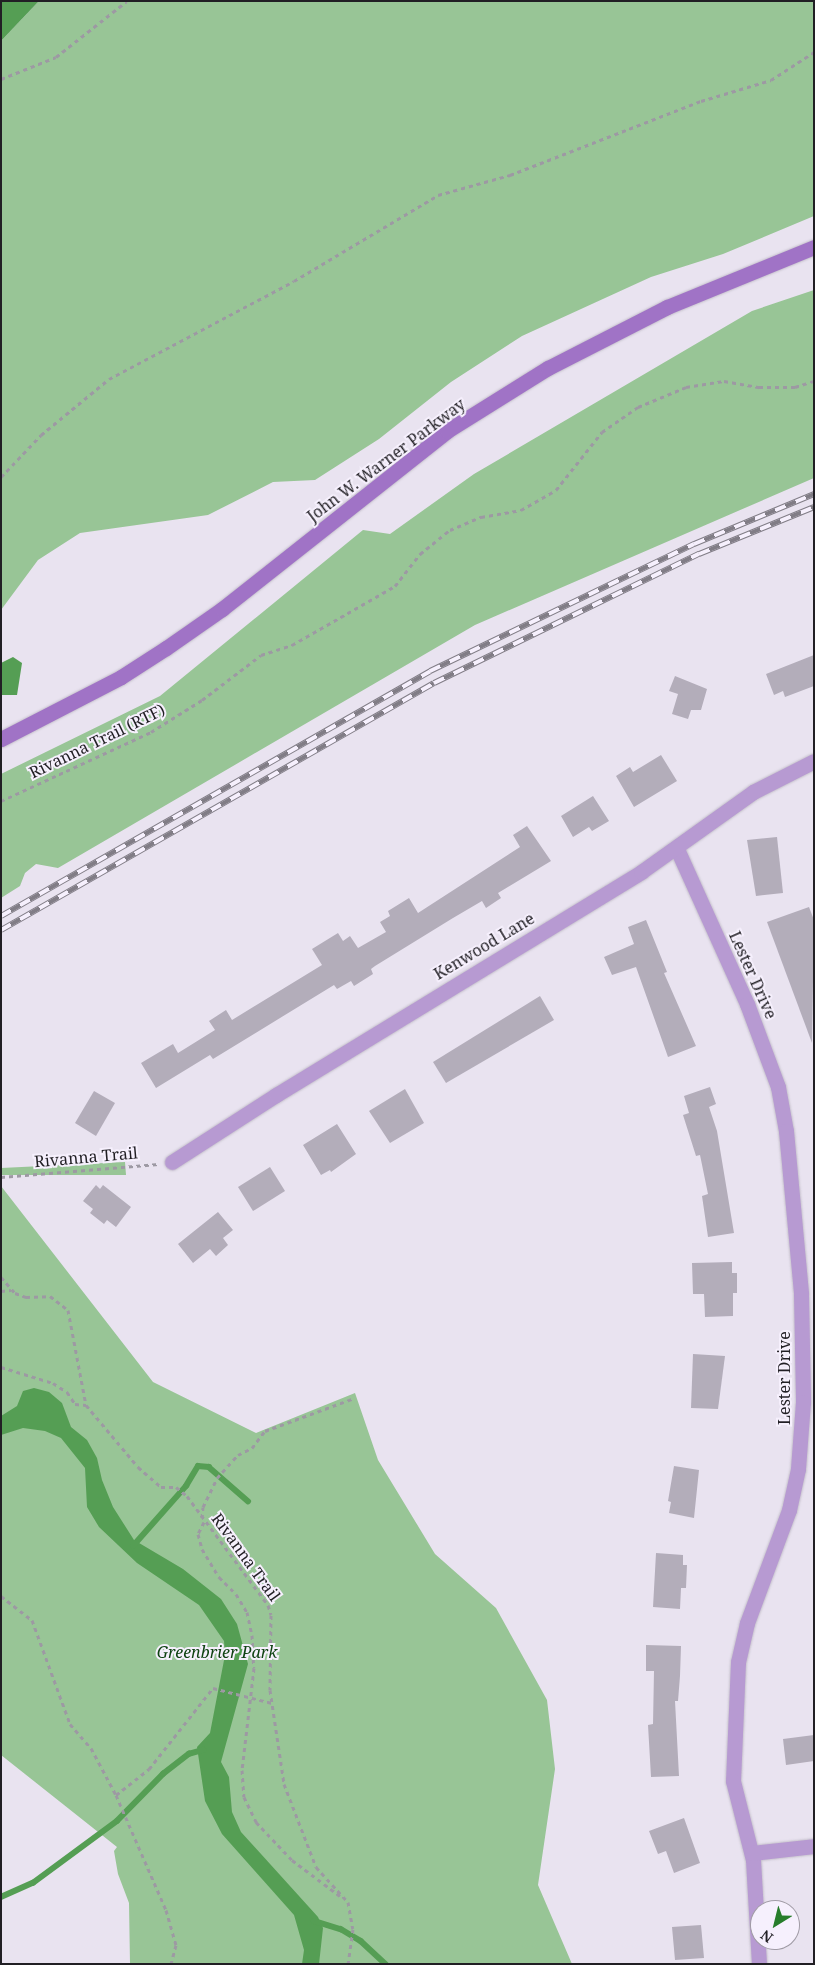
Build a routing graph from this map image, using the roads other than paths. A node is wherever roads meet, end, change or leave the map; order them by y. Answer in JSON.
{"nodes":[{"id":1,"x":814,"y":247,"type":"edge"},
{"id":2,"x":1,"y":739,"type":"edge"},
{"id":3,"x":814,"y":761,"type":"edge"},
{"id":4,"x":677,"y":849,"type":"junction"},
{"id":5,"x":172,"y":1162,"type":"road end"},
{"id":6,"x":808,"y":1344,"type":"edge"},
{"id":7,"x":814,"y":1846,"type":"edge"},
{"id":8,"x":752,"y":1853,"type":"junction"},
{"id":9,"x":759,"y":1964,"type":"edge"}],
"edges":[{"from":1,"to":2,"type":"main road","name":"John W. Warner Parkway"},
{"from":3,"to":4,"type":"street","name":"Kenwood Lane"},
{"from":4,"to":5,"type":"street","name":"Kenwood Lane"},
{"from":4,"to":6,"type":"street","name":"Lester Drive"},
{"from":6,"to":8,"type":"street","name":"Lester Drive"},
{"from":7,"to":8,"type":"street"},
{"from":8,"to":9,"type":"street","name":"Lester Drive"}]}
